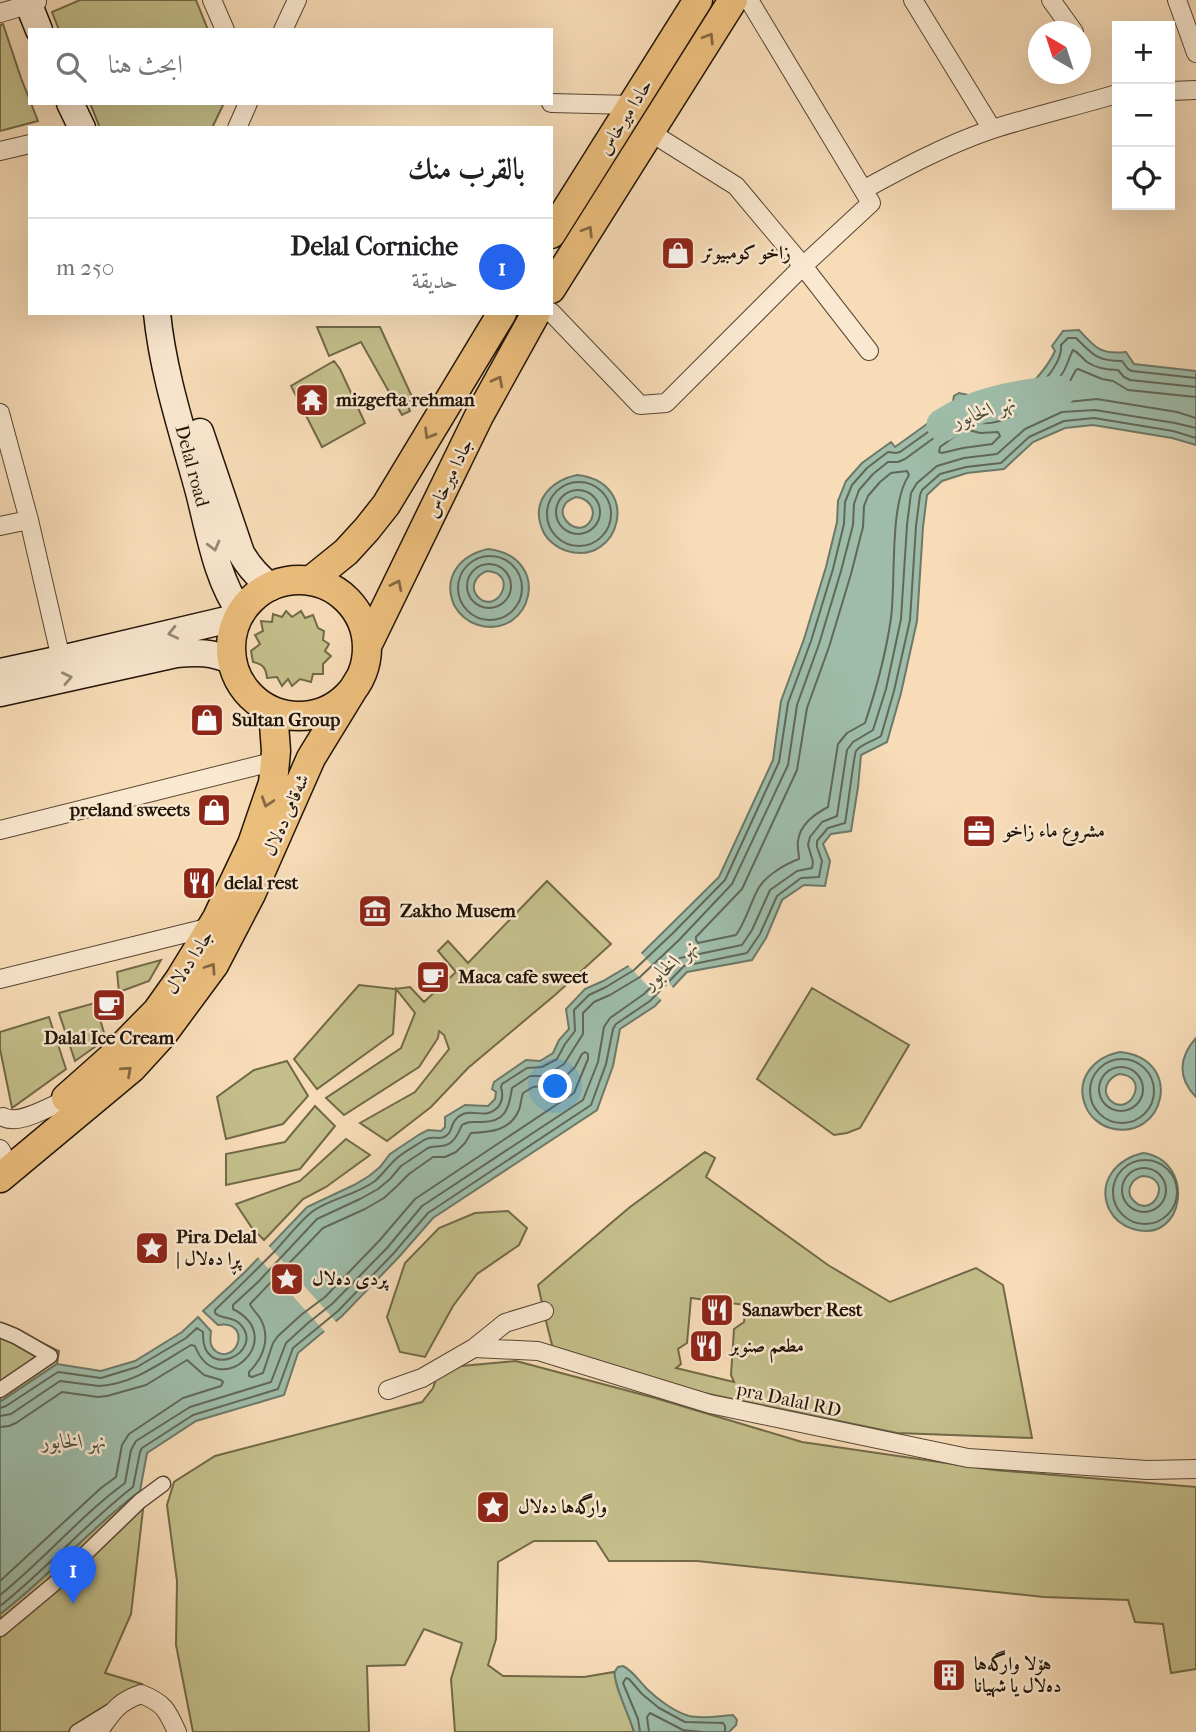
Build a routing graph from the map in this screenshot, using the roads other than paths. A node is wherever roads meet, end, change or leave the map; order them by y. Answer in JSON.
{"nodes":[{"id":1,"x":212,"y":0,"type":"edge"},
{"id":2,"x":297,"y":0,"type":"edge"},
{"id":3,"x":698,"y":0,"type":"edge"},
{"id":4,"x":733,"y":0,"type":"edge"},
{"id":5,"x":749,"y":0,"type":"edge"},
{"id":6,"x":913,"y":0,"type":"edge"},
{"id":7,"x":1051,"y":0,"type":"edge"},
{"id":8,"x":1177,"y":0,"type":"edge"},
{"id":9,"x":32,"y":2,"type":"edge"},
{"id":10,"x":0,"y":13,"type":"edge"},
{"id":11,"x":1066,"y":21,"type":"edge"},
{"id":12,"x":38,"y":28,"type":"edge"},
{"id":13,"x":224,"y":28,"type":"edge"},
{"id":14,"x":284,"y":28,"type":"edge"},
{"id":15,"x":1196,"y":53,"type":"edge"},
{"id":16,"x":1196,"y":90,"type":"edge"},
{"id":17,"x":1175,"y":91,"type":"edge"},
{"id":18,"x":1112,"y":95,"type":"edge"},
{"id":19,"x":553,"y":103,"type":"edge"},
{"id":20,"x":72,"y":105,"type":"edge"},
{"id":21,"x":247,"y":105,"type":"edge"},
{"id":22,"x":632,"y":105,"type":"junction"},
{"id":23,"x":81,"y":126,"type":"edge"},
{"id":24,"x":238,"y":126,"type":"edge"},
{"id":25,"x":992,"y":129,"type":"junction"},
{"id":26,"x":650,"y":132,"type":"junction"},
{"id":27,"x":28,"y":144,"type":"edge"},
{"id":28,"x":0,"y":151,"type":"edge"},
{"id":29,"x":863,"y":190,"type":"junction"},
{"id":30,"x":553,"y":231,"type":"edge"},
{"id":31,"x":803,"y":266,"type":"junction"},
{"id":32,"x":553,"y":286,"type":"edge"},
{"id":33,"x":553,"y":314,"type":"edge"},
{"id":34,"x":159,"y":315,"type":"edge"},
{"id":35,"x":160,"y":315,"type":"edge"},
{"id":36,"x":501,"y":315,"type":"edge"},
{"id":37,"x":535,"y":315,"type":"edge"},
{"id":38,"x":869,"y":351,"type":"dead end"},
{"id":39,"x":0,"y":413,"type":"edge"},
{"id":40,"x":29,"y":520,"type":"junction"},
{"id":41,"x":0,"y":526,"type":"edge"},
{"id":42,"x":310,"y":581,"type":"junction"},
{"id":43,"x":271,"y":587,"type":"junction"},
{"id":44,"x":240,"y":615,"type":"junction"},
{"id":45,"x":367,"y":646,"type":"junction"},
{"id":46,"x":61,"y":659,"type":"junction"},
{"id":47,"x":233,"y":661,"type":"junction"},
{"id":48,"x":0,"y":672,"type":"edge"},
{"id":49,"x":360,"y":678,"type":"junction"},
{"id":50,"x":0,"y":692,"type":"edge"},
{"id":51,"x":273,"y":711,"type":"junction"},
{"id":52,"x":276,"y":761,"type":"junction"},
{"id":53,"x":0,"y":830,"type":"edge"},
{"id":54,"x":211,"y":927,"type":"junction"},
{"id":55,"x":0,"y":979,"type":"edge"},
{"id":56,"x":171,"y":1024,"type":"joint"},
{"id":57,"x":60,"y":1103,"type":"junction"},
{"id":58,"x":3,"y":1117,"type":"dead end"},
{"id":59,"x":1,"y":1158,"type":"edge"},
{"id":60,"x":544,"y":1311,"type":"dead end"},
{"id":61,"x":0,"y":1330,"type":"edge"},
{"id":62,"x":474,"y":1348,"type":"junction"},
{"id":63,"x":0,"y":1390,"type":"edge"},
{"id":64,"x":388,"y":1390,"type":"dead end"},
{"id":65,"x":1196,"y":1469,"type":"edge"},
{"id":66,"x":163,"y":1484,"type":"dead end"},
{"id":67,"x":0,"y":1629,"type":"edge"},
{"id":68,"x":116,"y":1708,"type":"junction"},
{"id":69,"x":77,"y":1732,"type":"edge"},
{"id":70,"x":98,"y":1732,"type":"edge"},
{"id":71,"x":177,"y":1732,"type":"edge"}],
"edges":[{"from":1,"to":13,"type":"street"},
{"from":2,"to":14,"type":"street"},
{"from":3,"to":22,"type":"main road","name":"حادا ميرخاس"},
{"from":26,"to":4,"type":"main road","one_way":true},
{"from":5,"to":29,"type":"street"},
{"from":6,"to":25,"type":"street"},
{"from":7,"to":11,"type":"street"},
{"from":8,"to":15,"type":"street"},
{"from":9,"to":10,"type":"street"},
{"from":9,"to":12,"type":"main road"},
{"from":16,"to":17,"type":"street"},
{"from":18,"to":25,"type":"street"},
{"from":19,"to":22,"type":"street"},
{"from":20,"to":23,"type":"main road"},
{"from":21,"to":24,"type":"street"},
{"from":22,"to":30,"type":"main road","name":"حادا ميرخاس"},
{"from":25,"to":29,"type":"street"},
{"from":26,"to":31,"type":"street"},
{"from":32,"to":26,"type":"main road","one_way":true},
{"from":27,"to":28,"type":"street"},
{"from":29,"to":31,"type":"street"},
{"from":31,"to":33,"type":"street"},
{"from":31,"to":38,"type":"street"},
{"from":34,"to":44,"type":"main road","name":"Delal road","one_way":true},
{"from":35,"to":43,"type":"main road","name":"Delal road"},
{"from":36,"to":42,"type":"main road","one_way":true},
{"from":45,"to":37,"type":"main road","name":"جادا ميرخاس","one_way":true},
{"from":39,"to":40,"type":"street"},
{"from":40,"to":41,"type":"street"},
{"from":40,"to":46,"type":"street"},
{"from":42,"to":43,"type":"main road"},
{"from":42,"to":45,"type":"main road"},
{"from":43,"to":44,"type":"main road"},
{"from":44,"to":46,"type":"main road","one_way":true},
{"from":44,"to":47,"type":"main road"},
{"from":45,"to":49,"type":"main road"},
{"from":46,"to":48,"type":"main road"},
{"from":50,"to":47,"type":"main road","one_way":true},
{"from":47,"to":51,"type":"main road"},
{"from":49,"to":51,"type":"main road"},
{"from":56,"to":49,"type":"main road","name":"شەقامی دەلال","one_way":true},
{"from":51,"to":52,"type":"main road","name":"جادا دەلال"},
{"from":52,"to":53,"type":"street"},
{"from":52,"to":54,"type":"main road","name":"جادا دەلال","one_way":true},
{"from":54,"to":55,"type":"street"},
{"from":54,"to":57,"type":"main road","name":"جادا دەلال"},
{"from":59,"to":56,"type":"main road","name":"جادا دەلال","one_way":true},
{"from":57,"to":58,"type":"street"},
{"from":57,"to":59,"type":"main road","name":"جادا دەلال"},
{"from":60,"to":62,"type":"street"},
{"from":61,"to":63,"type":"street"},
{"from":62,"to":64,"type":"street"},
{"from":62,"to":65,"type":"street","name":"pra Dalal RD"},
{"from":66,"to":67,"type":"street"},
{"from":68,"to":69,"type":"street"},
{"from":68,"to":70,"type":"street"},
{"from":68,"to":71,"type":"street"}]}
